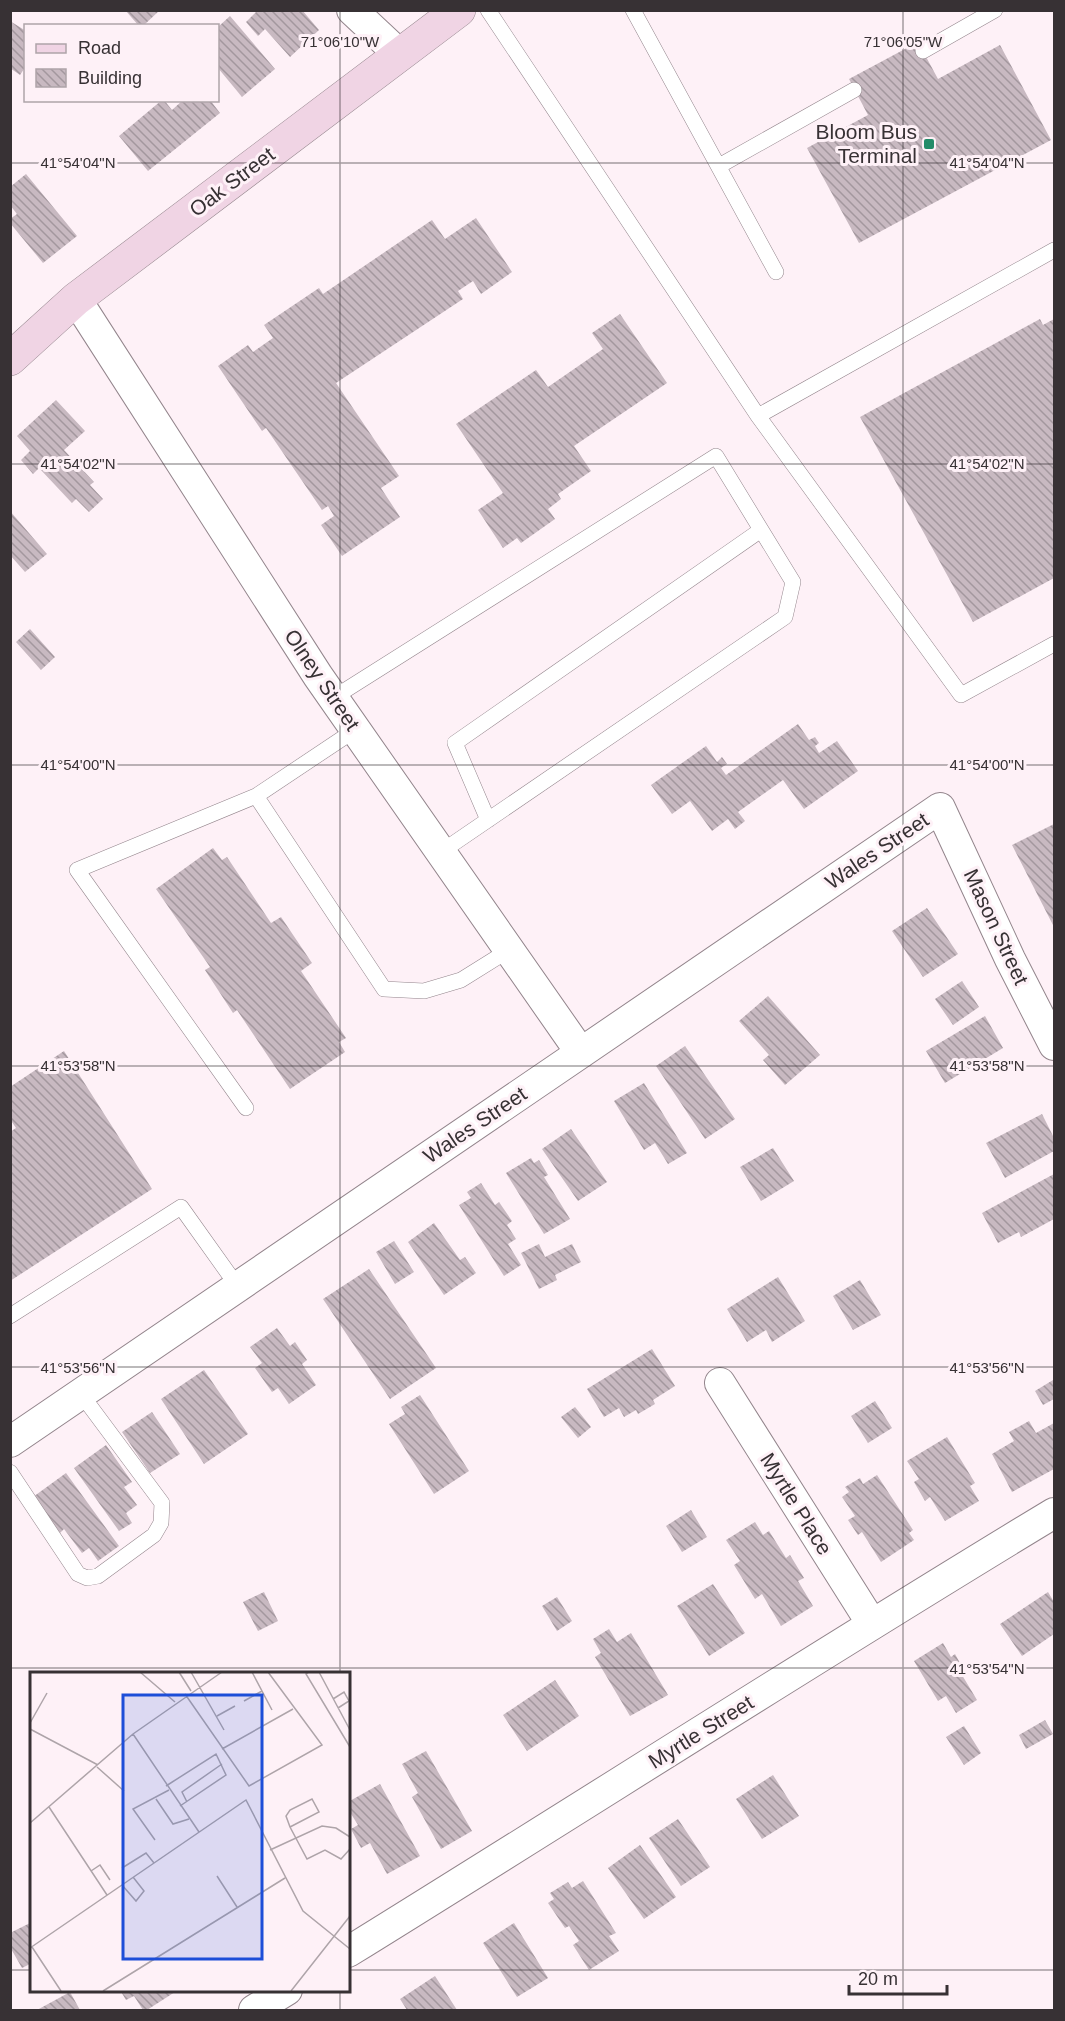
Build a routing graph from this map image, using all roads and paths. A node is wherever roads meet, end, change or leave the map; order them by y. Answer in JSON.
{"nodes":[{"id":1,"x":352,"y":10,"type":"edge"},
{"id":2,"x":459,"y":10,"type":"edge"},
{"id":3,"x":488,"y":10,"type":"edge"},
{"id":4,"x":633,"y":10,"type":"edge"},
{"id":5,"x":995,"y":10,"type":"edge"},
{"id":6,"x":923,"y":51,"type":"dead end"},
{"id":7,"x":399,"y":54,"type":"junction"},
{"id":8,"x":854,"y":90,"type":"dead end"},
{"id":9,"x":719,"y":166,"type":"junction"},
{"id":10,"x":1054,"y":250,"type":"edge"},
{"id":11,"x":777,"y":272,"type":"dead end"},
{"id":12,"x":76,"y":299,"type":"junction"},
{"id":13,"x":10,"y":359,"type":"edge"},
{"id":14,"x":758,"y":416,"type":"junction"},
{"id":15,"x":761,"y":530,"type":"junction"},
{"id":16,"x":1054,"y":644,"type":"edge"},
{"id":17,"x":333,"y":698,"type":"junction"},
{"id":18,"x":355,"y":730,"type":"junction"},
{"id":19,"x":256,"y":796,"type":"junction"},
{"id":20,"x":940,"y":808,"type":"joint"},
{"id":21,"x":488,"y":820,"type":"junction"},
{"id":22,"x":441,"y":852,"type":"junction"},
{"id":23,"x":509,"y":950,"type":"junction"},
{"id":24,"x":1054,"y":1045,"type":"edge"},
{"id":25,"x":581,"y":1053,"type":"junction"},
{"id":26,"x":246,"y":1108,"type":"dead end"},
{"id":27,"x":238,"y":1287,"type":"junction"},
{"id":28,"x":10,"y":1316,"type":"edge"},
{"id":29,"x":720,"y":1383,"type":"dead end"},
{"id":30,"x":81,"y":1394,"type":"junction"},
{"id":31,"x":10,"y":1442,"type":"edge"},
{"id":32,"x":10,"y":1472,"type":"edge"},
{"id":33,"x":1054,"y":1513,"type":"edge"},
{"id":34,"x":873,"y":1624,"type":"junction"},
{"id":35,"x":350,"y":1951,"type":"edge"},
{"id":36,"x":284,"y":1991,"type":"edge"},
{"id":37,"x":254,"y":2010,"type":"edge"}],
"edges":[{"from":1,"to":7,"type":"street"},
{"from":2,"to":7,"type":"street","name":"Oak Street"},
{"from":3,"to":14,"type":"lane"},
{"from":4,"to":9,"type":"lane"},
{"from":5,"to":6,"type":"lane"},
{"from":7,"to":12,"type":"street","name":"Oak Street"},
{"from":8,"to":9,"type":"lane"},
{"from":9,"to":11,"type":"lane"},
{"from":10,"to":14,"type":"lane"},
{"from":12,"to":13,"type":"street","name":"Oak Street"},
{"from":12,"to":17,"type":"street","name":"Olney Street"},
{"from":14,"to":16,"type":"lane"},
{"from":15,"to":17,"type":"lane"},
{"from":15,"to":21,"type":"lane"},
{"from":15,"to":21,"type":"lane"},
{"from":17,"to":18,"type":"street","name":"Olney Street"},
{"from":18,"to":19,"type":"lane"},
{"from":18,"to":22,"type":"street","name":"Olney Street"},
{"from":19,"to":23,"type":"lane"},
{"from":19,"to":26,"type":"lane"},
{"from":20,"to":24,"type":"street","name":"Mason Street"},
{"from":20,"to":25,"type":"street","name":"Wales Street"},
{"from":21,"to":22,"type":"lane"},
{"from":22,"to":23,"type":"street","name":"Olney Street"},
{"from":23,"to":25,"type":"street","name":"Olney Street"},
{"from":25,"to":27,"type":"street","name":"Wales Street"},
{"from":27,"to":28,"type":"lane"},
{"from":27,"to":30,"type":"street","name":"Wales Street"},
{"from":29,"to":34,"type":"street","name":"Myrtle Place"},
{"from":30,"to":31,"type":"street","name":"Wales Street"},
{"from":30,"to":32,"type":"lane"},
{"from":33,"to":34,"type":"street","name":"Myrtle Street"},
{"from":34,"to":35,"type":"street","name":"Myrtle Street"},
{"from":36,"to":37,"type":"street"}]}
